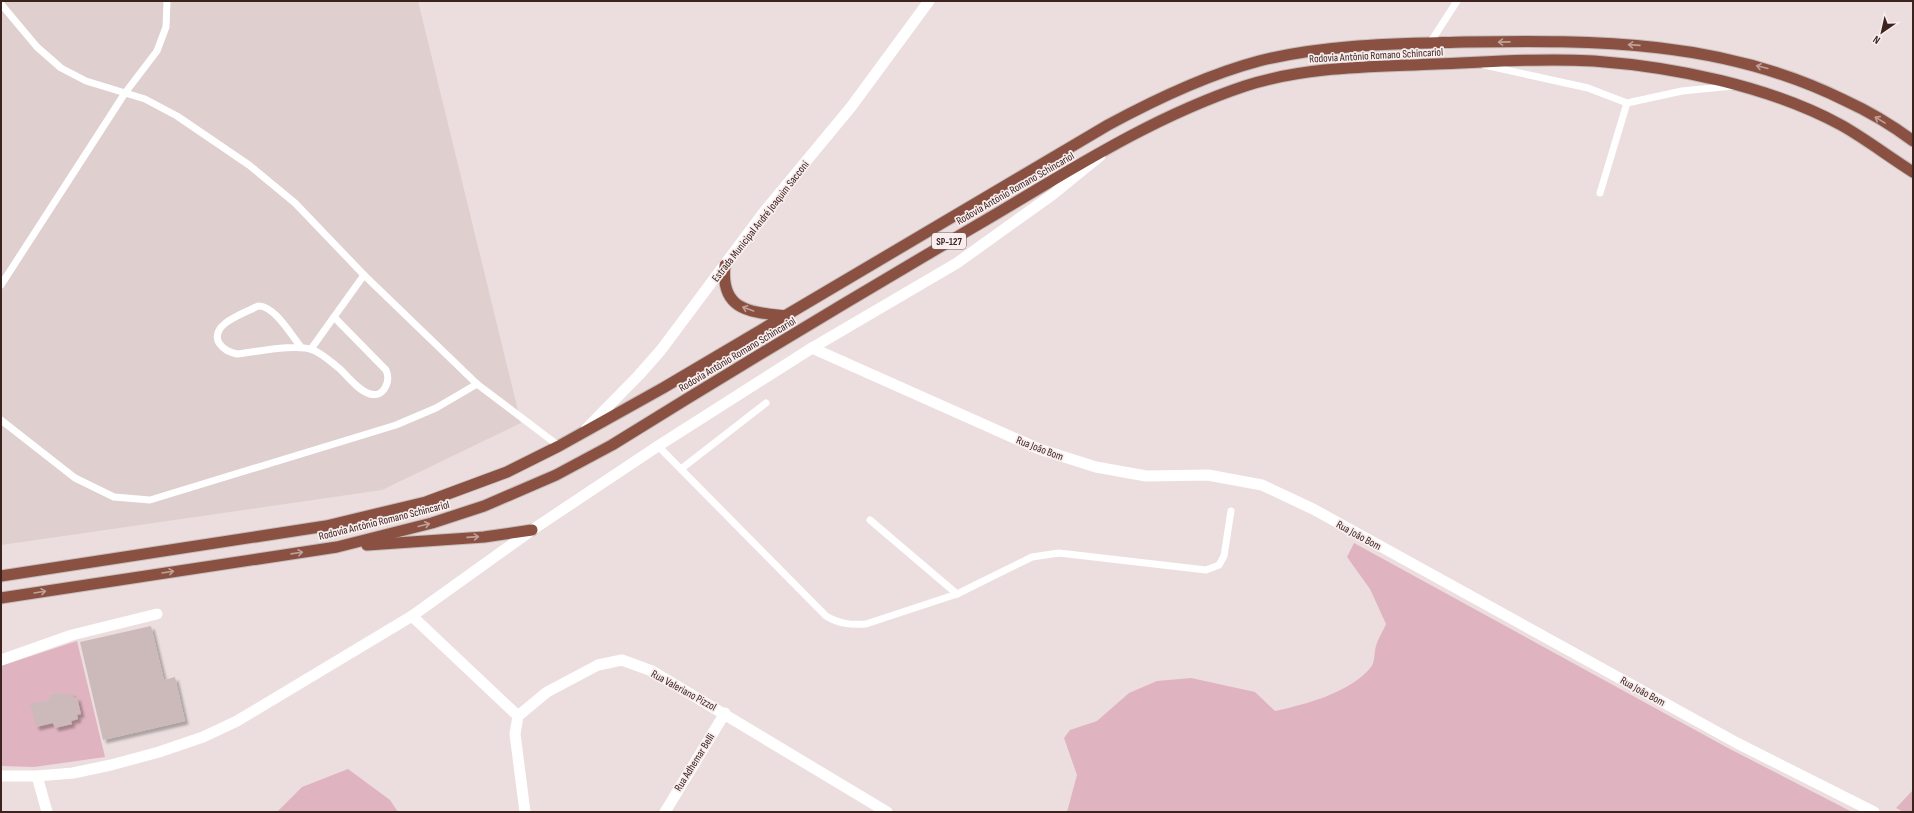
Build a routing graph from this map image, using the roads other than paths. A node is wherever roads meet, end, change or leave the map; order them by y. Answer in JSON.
{"nodes":[{"id":1,"x":167,"y":1,"type":"edge"},
{"id":2,"x":929,"y":1,"type":"edge"},
{"id":3,"x":1457,"y":1,"type":"edge"},
{"id":4,"x":1,"y":4,"type":"edge"},
{"id":5,"x":1430,"y":43,"type":"junction"},
{"id":6,"x":1471,"y":63,"type":"junction"},
{"id":7,"x":1737,"y":86,"type":"junction"},
{"id":8,"x":125,"y":93,"type":"junction"},
{"id":9,"x":1627,"y":103,"type":"junction"},
{"id":10,"x":1913,"y":141,"type":"edge"},
{"id":11,"x":1117,"y":143,"type":"junction"},
{"id":12,"x":1913,"y":172,"type":"edge"},
{"id":13,"x":1600,"y":193,"type":"dead end"},
{"id":14,"x":724,"y":265,"type":"junction"},
{"id":15,"x":364,"y":275,"type":"junction"},
{"id":16,"x":1,"y":285,"type":"edge"},
{"id":17,"x":786,"y":316,"type":"junction"},
{"id":18,"x":334,"y":317,"type":"junction"},
{"id":19,"x":301,"y":347,"type":"junction"},
{"id":20,"x":812,"y":348,"type":"junction"},
{"id":21,"x":311,"y":349,"type":"junction"},
{"id":22,"x":476,"y":384,"type":"junction"},
{"id":23,"x":766,"y":403,"type":"dead end"},
{"id":24,"x":1,"y":420,"type":"edge"},
{"id":25,"x":582,"y":434,"type":"junction"},
{"id":26,"x":559,"y":446,"type":"junction"},
{"id":27,"x":658,"y":446,"type":"junction"},
{"id":28,"x":681,"y":469,"type":"junction"},
{"id":29,"x":1231,"y":511,"type":"dead end"},
{"id":30,"x":870,"y":520,"type":"dead end"},
{"id":31,"x":532,"y":530,"type":"junction"},
{"id":32,"x":337,"y":547,"type":"junction"},
{"id":33,"x":1,"y":576,"type":"edge"},
{"id":34,"x":957,"y":594,"type":"junction"},
{"id":35,"x":1,"y":598,"type":"edge"},
{"id":36,"x":157,"y":614,"type":"dead end"},
{"id":37,"x":412,"y":616,"type":"junction"},
{"id":38,"x":1,"y":660,"type":"edge"},
{"id":39,"x":725,"y":713,"type":"junction"},
{"id":40,"x":518,"y":716,"type":"junction"},
{"id":41,"x":1,"y":776,"type":"edge"},
{"id":42,"x":37,"y":776,"type":"junction"},
{"id":43,"x":47,"y":812,"type":"edge"},
{"id":44,"x":525,"y":812,"type":"edge"},
{"id":45,"x":664,"y":812,"type":"edge"},
{"id":46,"x":888,"y":812,"type":"edge"},
{"id":47,"x":1874,"y":812,"type":"edge"}],
"edges":[{"from":1,"to":8,"type":"lane"},
{"from":2,"to":14,"type":"street","name":"Estrada Municipal André Joaquim Sacconi"},
{"from":3,"to":5,"type":"lane"},
{"from":4,"to":8,"type":"lane"},
{"from":10,"to":5,"type":"highway","name":"Rodovia Antônio Romano Schincariol","number":"SP-127","one_way":true},
{"from":5,"to":17,"type":"highway","name":"Rodovia Antônio Romano Schincariol","number":"SP-127"},
{"from":6,"to":7,"type":"highway","name":"Rodovia Antônio Romano Schincariol","number":"SP-127"},
{"from":6,"to":9,"type":"lane"},
{"from":6,"to":11,"type":"highway","name":"Rodovia Antônio Romano Schincariol","number":"SP-127"},
{"from":7,"to":9,"type":"lane"},
{"from":7,"to":12,"type":"highway","name":"Rodovia Antônio Romano Schincariol","number":"SP-127"},
{"from":8,"to":15,"type":"lane"},
{"from":8,"to":16,"type":"lane"},
{"from":9,"to":13,"type":"lane"},
{"from":11,"to":20,"type":"street"},
{"from":32,"to":11,"type":"highway","name":"Rodovia Antônio Romano Schincariol","number":"SP-127","one_way":true},
{"from":17,"to":14,"type":"highway","one_way":true},
{"from":14,"to":25,"type":"street","name":"Estrada Municipal André Joaquim Sacconi"},
{"from":15,"to":18,"type":"lane"},
{"from":15,"to":22,"type":"lane"},
{"from":17,"to":25,"type":"highway","name":"Rodovia Antônio Romano Schincariol","number":"SP-127"},
{"from":18,"to":21,"type":"lane"},
{"from":18,"to":21,"type":"lane"},
{"from":19,"to":19,"type":"lane"},
{"from":19,"to":21,"type":"lane"},
{"from":20,"to":27,"type":"street"},
{"from":20,"to":47,"type":"street","name":"Rua João Bom"},
{"from":22,"to":24,"type":"lane"},
{"from":22,"to":26,"type":"lane"},
{"from":23,"to":28,"type":"lane"},
{"from":25,"to":26,"type":"highway","name":"Rodovia Antônio Romano Schincariol","number":"SP-127"},
{"from":26,"to":33,"type":"highway","name":"Rodovia Antônio Romano Schincariol","number":"SP-127"},
{"from":27,"to":28,"type":"lane"},
{"from":27,"to":31,"type":"street"},
{"from":28,"to":34,"type":"lane"},
{"from":29,"to":34,"type":"lane"},
{"from":30,"to":34,"type":"lane"},
{"from":32,"to":31,"type":"highway","one_way":true},
{"from":31,"to":37,"type":"street"},
{"from":35,"to":32,"type":"highway","name":"Rodovia Antônio Romano Schincariol","number":"SP-127","one_way":true},
{"from":36,"to":38,"type":"street"},
{"from":37,"to":40,"type":"street"},
{"from":37,"to":42,"type":"street"},
{"from":39,"to":40,"type":"street","name":"Rua Valeriano Pizzol"},
{"from":39,"to":45,"type":"street","name":"Rua Adhemar Belli"},
{"from":39,"to":46,"type":"street","name":"Rua Valeriano Pizzol"},
{"from":40,"to":44,"type":"street"},
{"from":41,"to":42,"type":"street"},
{"from":42,"to":43,"type":"street"}]}
